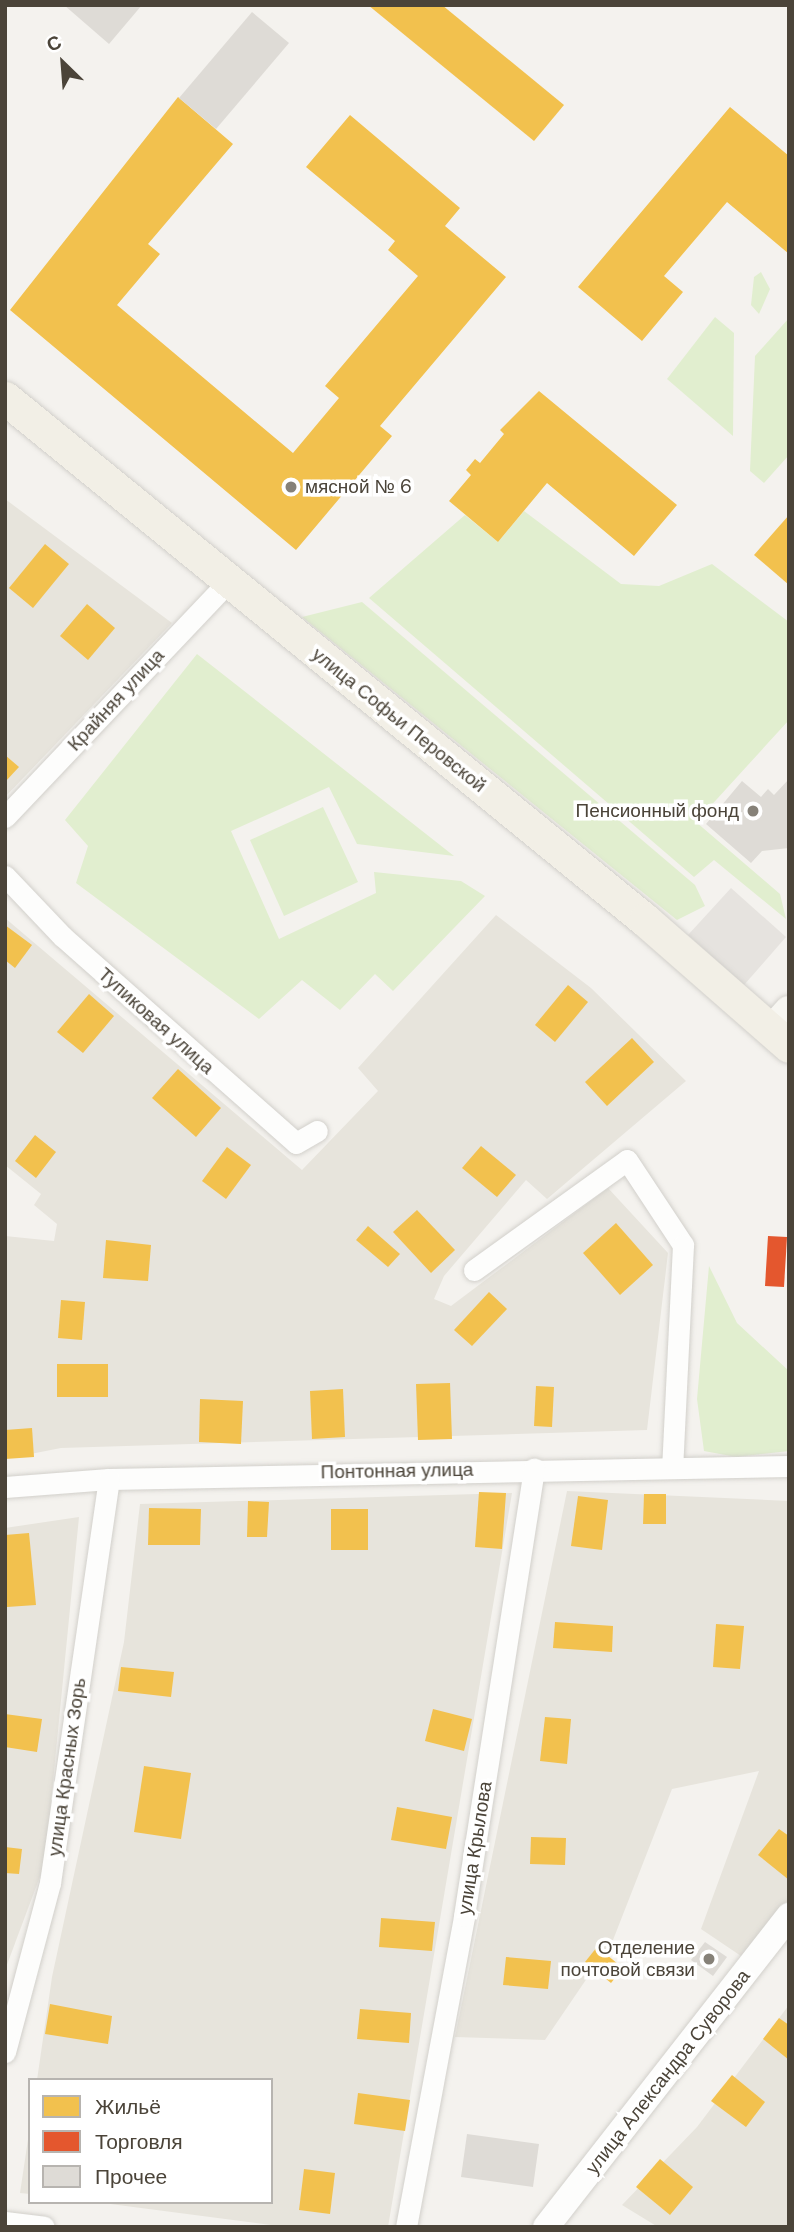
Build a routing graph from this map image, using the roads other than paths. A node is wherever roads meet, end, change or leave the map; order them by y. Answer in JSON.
{"nodes":[{"id":1,"x":5,"y":398,"type":"edge"},
{"id":2,"x":227,"y":583,"type":"junction"},
{"id":3,"x":5,"y":817,"type":"edge"},
{"id":4,"x":5,"y":876,"type":"edge"},
{"id":5,"x":783,"y":1029,"type":"edge"},
{"id":6,"x":317,"y":1131,"type":"dead end"},
{"id":7,"x":474,"y":1270,"type":"dead end"},
{"id":8,"x":789,"y":1466,"type":"edge"},
{"id":9,"x":672,"y":1467,"type":"junction"},
{"id":10,"x":534,"y":1468,"type":"junction"},
{"id":11,"x":109,"y":1479,"type":"junction"},
{"id":12,"x":5,"y":1486,"type":"edge"},
{"id":13,"x":789,"y":1916,"type":"edge"},
{"id":14,"x":5,"y":2052,"type":"edge"},
{"id":15,"x":553,"y":2219,"type":"edge"},
{"id":16,"x":5,"y":2222,"type":"edge"},
{"id":17,"x":44,"y":2227,"type":"edge"},
{"id":18,"x":406,"y":2227,"type":"edge"},
{"id":19,"x":534,"y":2227,"type":"edge"}],
"edges":[{"from":1,"to":2,"type":"main road","name":"улица Софьи Перовской"},
{"from":2,"to":3,"type":"street","name":"Крайняя улица"},
{"from":2,"to":5,"type":"main road","name":"улица Софьи Перовской"},
{"from":4,"to":6,"type":"street","name":"Тупиковая улица"},
{"from":7,"to":9,"type":"street"},
{"from":8,"to":9,"type":"street","name":"Понтонная улица"},
{"from":9,"to":10,"type":"street","name":"Понтонная улица"},
{"from":10,"to":11,"type":"street","name":"Понтонная улица"},
{"from":10,"to":18,"type":"street","name":"улица Крылова"},
{"from":11,"to":12,"type":"street","name":"Понтонная улица"},
{"from":11,"to":14,"type":"street","name":"улица Красных Зорь"},
{"from":13,"to":15,"type":"street","name":"улица Александра Суворова"},
{"from":15,"to":19,"type":"street"},
{"from":16,"to":17,"type":"street"}]}
